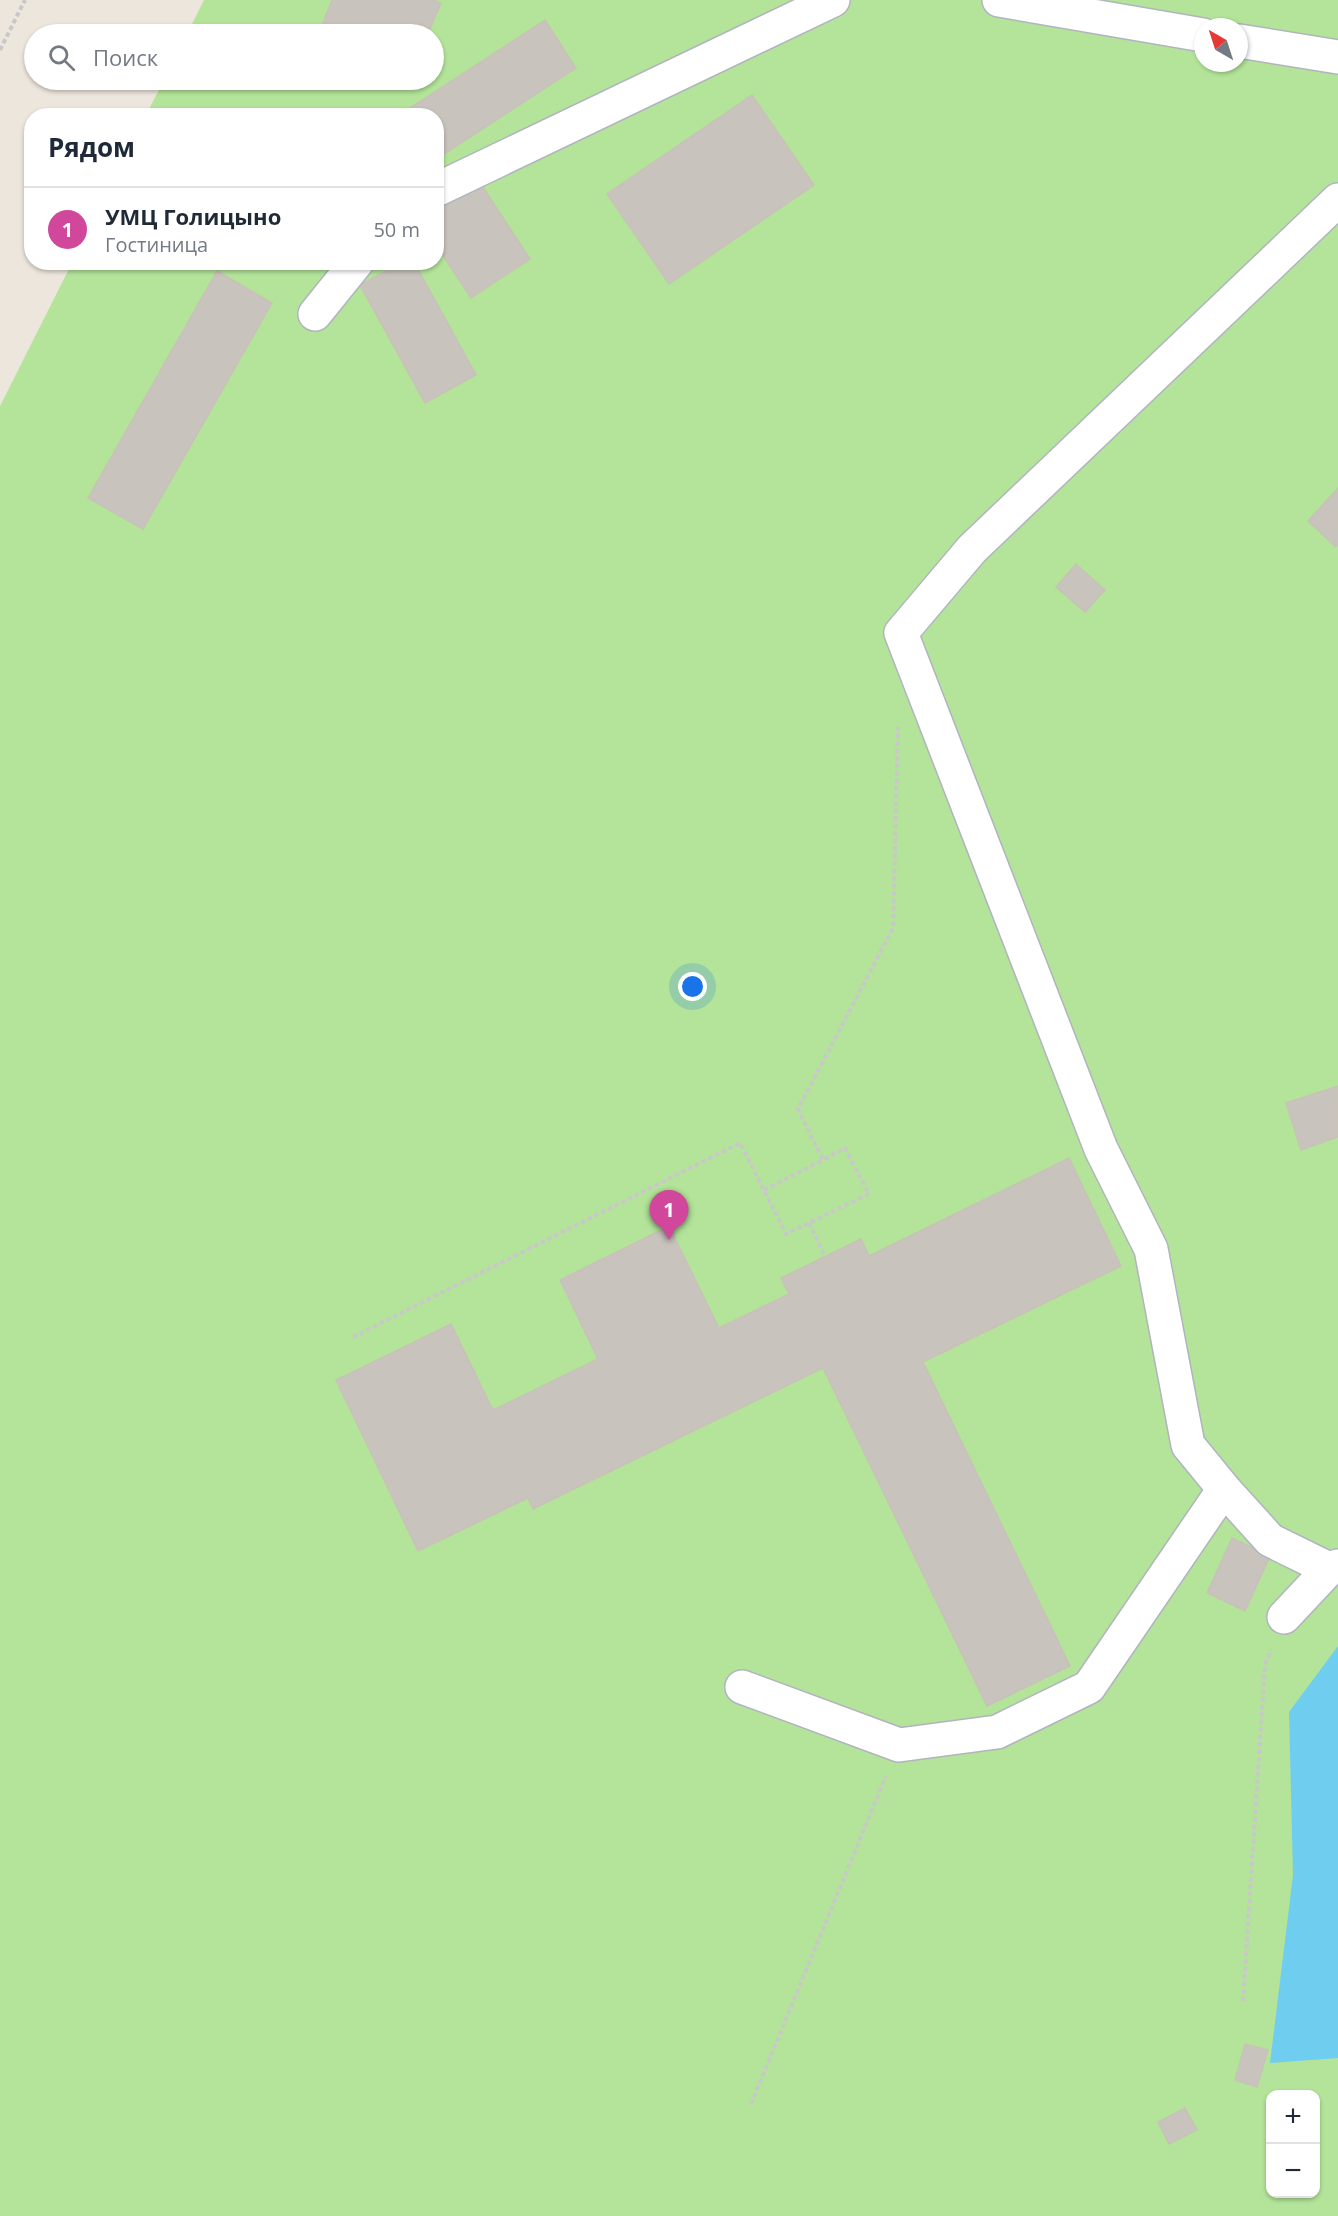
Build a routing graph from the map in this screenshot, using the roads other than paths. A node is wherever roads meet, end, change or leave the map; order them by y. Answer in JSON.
{"nodes":[{"id":1,"x":833,"y":0,"type":"edge"},
{"id":2,"x":999,"y":0,"type":"edge"},
{"id":3,"x":1194,"y":32,"type":"edge"},
{"id":4,"x":1248,"y":42,"type":"edge"},
{"id":5,"x":1338,"y":57,"type":"edge"},
{"id":6,"x":444,"y":186,"type":"edge"},
{"id":7,"x":1338,"y":200,"type":"edge"},
{"id":8,"x":351,"y":270,"type":"edge"},
{"id":9,"x":315,"y":314,"type":"dead end"},
{"id":10,"x":1224,"y":1489,"type":"junction"},
{"id":11,"x":1333,"y":1568,"type":"edge"},
{"id":12,"x":1284,"y":1617,"type":"road end"},
{"id":13,"x":742,"y":1687,"type":"dead end"}],
"edges":[{"from":1,"to":6,"type":"lane"},
{"from":2,"to":3,"type":"lane"},
{"from":4,"to":5,"type":"lane"},
{"from":7,"to":10,"type":"lane"},
{"from":8,"to":9,"type":"lane"},
{"from":10,"to":11,"type":"lane"},
{"from":10,"to":13,"type":"lane"},
{"from":11,"to":12,"type":"lane"}]}
